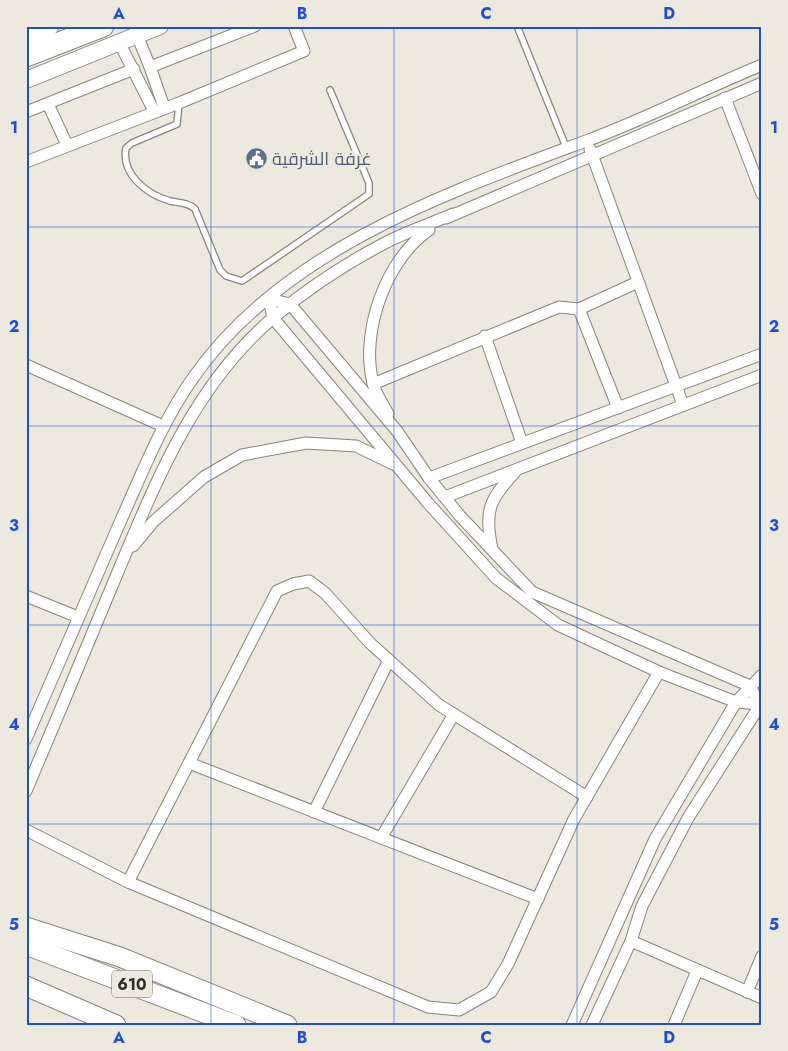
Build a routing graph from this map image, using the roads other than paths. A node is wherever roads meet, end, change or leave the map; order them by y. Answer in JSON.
{"nodes":[{"id":1,"x":48,"y":26,"type":"edge"},
{"id":2,"x":103,"y":26,"type":"edge"},
{"id":3,"x":160,"y":26,"type":"edge"},
{"id":4,"x":255,"y":26,"type":"edge"},
{"id":5,"x":294,"y":26,"type":"edge"},
{"id":6,"x":517,"y":26,"type":"edge"},
{"id":7,"x":26,"y":35,"type":"edge"},
{"id":8,"x":137,"y":35,"type":"junction"},
{"id":9,"x":119,"y":42,"type":"junction"},
{"id":10,"x":26,"y":56,"type":"edge"},
{"id":11,"x":762,"y":65,"type":"edge"},
{"id":12,"x":150,"y":67,"type":"junction"},
{"id":13,"x":134,"y":69,"type":"junction"},
{"id":14,"x":26,"y":80,"type":"edge"},
{"id":15,"x":762,"y":83,"type":"edge"},
{"id":16,"x":330,"y":90,"type":"dead end"},
{"id":17,"x":725,"y":98,"type":"junction"},
{"id":18,"x":179,"y":103,"type":"junction"},
{"id":19,"x":48,"y":104,"type":"junction"},
{"id":20,"x":159,"y":109,"type":"junction"},
{"id":21,"x":26,"y":112,"type":"edge"},
{"id":22,"x":587,"y":140,"type":"junction"},
{"id":23,"x":67,"y":145,"type":"junction"},
{"id":24,"x":566,"y":147,"type":"junction"},
{"id":25,"x":592,"y":156,"type":"junction"},
{"id":26,"x":26,"y":162,"type":"edge"},
{"id":27,"x":762,"y":194,"type":"edge"},
{"id":28,"x":453,"y":214,"type":"junction"},
{"id":29,"x":638,"y":282,"type":"junction"},
{"id":30,"x":269,"y":299,"type":"junction"},
{"id":31,"x":290,"y":304,"type":"junction"},
{"id":32,"x":579,"y":309,"type":"junction"},
{"id":33,"x":272,"y":318,"type":"junction"},
{"id":34,"x":485,"y":336,"type":"junction"},
{"id":35,"x":762,"y":354,"type":"edge"},
{"id":36,"x":26,"y":365,"type":"edge"},
{"id":37,"x":762,"y":375,"type":"edge"},
{"id":38,"x":373,"y":384,"type":"junction"},
{"id":39,"x":677,"y":386,"type":"junction"},
{"id":40,"x":684,"y":405,"type":"junction"},
{"id":41,"x":618,"y":408,"type":"junction"},
{"id":42,"x":163,"y":426,"type":"junction"},
{"id":43,"x":397,"y":431,"type":"junction"},
{"id":44,"x":522,"y":443,"type":"junction"},
{"id":45,"x":396,"y":466,"type":"junction"},
{"id":46,"x":519,"y":469,"type":"junction"},
{"id":47,"x":429,"y":478,"type":"junction"},
{"id":48,"x":445,"y":497,"type":"junction"},
{"id":49,"x":492,"y":551,"type":"junction"},
{"id":50,"x":126,"y":555,"type":"junction"},
{"id":51,"x":26,"y":596,"type":"edge"},
{"id":52,"x":78,"y":617,"type":"junction"},
{"id":53,"x":389,"y":660,"type":"junction"},
{"id":54,"x":659,"y":672,"type":"junction"},
{"id":55,"x":762,"y":675,"type":"edge"},
{"id":56,"x":750,"y":686,"type":"junction"},
{"id":57,"x":736,"y":702,"type":"junction"},
{"id":58,"x":760,"y":703,"type":"edge"},
{"id":59,"x":454,"y":714,"type":"junction"},
{"id":60,"x":26,"y":739,"type":"edge"},
{"id":61,"x":189,"y":763,"type":"junction"},
{"id":62,"x":26,"y":791,"type":"edge"},
{"id":63,"x":587,"y":797,"type":"junction"},
{"id":64,"x":314,"y":812,"type":"junction"},
{"id":65,"x":26,"y":830,"type":"edge"},
{"id":66,"x":381,"y":838,"type":"junction"},
{"id":67,"x":128,"y":882,"type":"junction"},
{"id":68,"x":538,"y":899,"type":"junction"},
{"id":69,"x":26,"y":917,"type":"edge"},
{"id":70,"x":26,"y":928,"type":"edge"},
{"id":71,"x":631,"y":941,"type":"junction"},
{"id":72,"x":26,"y":945,"type":"edge"},
{"id":73,"x":762,"y":956,"type":"edge"},
{"id":74,"x":120,"y":957,"type":"junction"},
{"id":75,"x":698,"y":971,"type":"junction"},
{"id":76,"x":26,"y":986,"type":"edge"},
{"id":77,"x":747,"y":992,"type":"junction"},
{"id":78,"x":762,"y":998,"type":"edge"},
{"id":79,"x":116,"y":1025,"type":"edge"},
{"id":80,"x":236,"y":1025,"type":"edge"},
{"id":81,"x":287,"y":1025,"type":"edge"},
{"id":82,"x":572,"y":1025,"type":"edge"},
{"id":83,"x":592,"y":1025,"type":"edge"},
{"id":84,"x":674,"y":1025,"type":"edge"}],
"edges":[{"from":1,"to":7,"type":"highway"},
{"from":2,"to":10,"type":"highway"},
{"from":3,"to":8,"type":"main road"},
{"from":4,"to":12,"type":"street"},
{"from":5,"to":18,"type":"street"},
{"from":6,"to":24,"type":"lane"},
{"from":8,"to":9,"type":"main road"},
{"from":8,"to":12,"type":"street"},
{"from":9,"to":13,"type":"street"},
{"from":9,"to":14,"type":"main road"},
{"from":11,"to":22,"type":"street"},
{"from":12,"to":20,"type":"street"},
{"from":13,"to":19,"type":"street"},
{"from":13,"to":20,"type":"street"},
{"from":15,"to":17,"type":"street"},
{"from":16,"to":18,"type":"lane"},
{"from":17,"to":25,"type":"street"},
{"from":17,"to":27,"type":"street"},
{"from":18,"to":20,"type":"street"},
{"from":19,"to":21,"type":"street"},
{"from":19,"to":23,"type":"street"},
{"from":20,"to":23,"type":"street"},
{"from":22,"to":24,"type":"street"},
{"from":22,"to":25,"type":"street"},
{"from":23,"to":26,"type":"street"},
{"from":24,"to":30,"type":"street"},
{"from":25,"to":28,"type":"street"},
{"from":25,"to":29,"type":"street"},
{"from":28,"to":31,"type":"street"},
{"from":28,"to":38,"type":"street"},
{"from":29,"to":32,"type":"street"},
{"from":29,"to":39,"type":"street"},
{"from":30,"to":31,"type":"street"},
{"from":30,"to":33,"type":"street"},
{"from":30,"to":42,"type":"street"},
{"from":31,"to":33,"type":"street"},
{"from":31,"to":43,"type":"street"},
{"from":32,"to":34,"type":"street"},
{"from":32,"to":41,"type":"street"},
{"from":33,"to":45,"type":"street"},
{"from":33,"to":50,"type":"street"},
{"from":34,"to":38,"type":"street"},
{"from":34,"to":44,"type":"street"},
{"from":35,"to":39,"type":"street"},
{"from":36,"to":42,"type":"street"},
{"from":37,"to":40,"type":"street"},
{"from":38,"to":43,"type":"street"},
{"from":39,"to":40,"type":"street"},
{"from":39,"to":41,"type":"street"},
{"from":40,"to":46,"type":"street"},
{"from":41,"to":44,"type":"street"},
{"from":42,"to":52,"type":"street"},
{"from":43,"to":47,"type":"street"},
{"from":44,"to":47,"type":"street"},
{"from":45,"to":50,"type":"street"},
{"from":45,"to":54,"type":"street"},
{"from":46,"to":48,"type":"street"},
{"from":46,"to":49,"type":"street"},
{"from":47,"to":48,"type":"street"},
{"from":48,"to":49,"type":"street"},
{"from":49,"to":56,"type":"street"},
{"from":50,"to":62,"type":"street"},
{"from":51,"to":52,"type":"street"},
{"from":52,"to":60,"type":"street"},
{"from":53,"to":59,"type":"street"},
{"from":53,"to":61,"type":"street"},
{"from":53,"to":64,"type":"street"},
{"from":54,"to":57,"type":"street"},
{"from":54,"to":63,"type":"street"},
{"from":55,"to":56,"type":"street"},
{"from":56,"to":57,"type":"street"},
{"from":56,"to":58,"type":"street"},
{"from":57,"to":58,"type":"street"},
{"from":57,"to":82,"type":"street"},
{"from":58,"to":71,"type":"street"},
{"from":59,"to":63,"type":"street"},
{"from":59,"to":66,"type":"street"},
{"from":61,"to":64,"type":"street"},
{"from":61,"to":67,"type":"street"},
{"from":63,"to":68,"type":"street"},
{"from":64,"to":66,"type":"street"},
{"from":65,"to":67,"type":"street"},
{"from":66,"to":68,"type":"street"},
{"from":67,"to":68,"type":"street"},
{"from":69,"to":74,"type":"street"},
{"from":70,"to":74,"type":"main road"},
{"from":71,"to":75,"type":"street"},
{"from":71,"to":83,"type":"street"},
{"from":72,"to":80,"type":"main road","number":"610"},
{"from":73,"to":77,"type":"street"},
{"from":74,"to":81,"type":"main road"},
{"from":75,"to":77,"type":"street"},
{"from":75,"to":84,"type":"street"},
{"from":76,"to":79,"type":"main road","number":"610"},
{"from":77,"to":78,"type":"street"}]}
